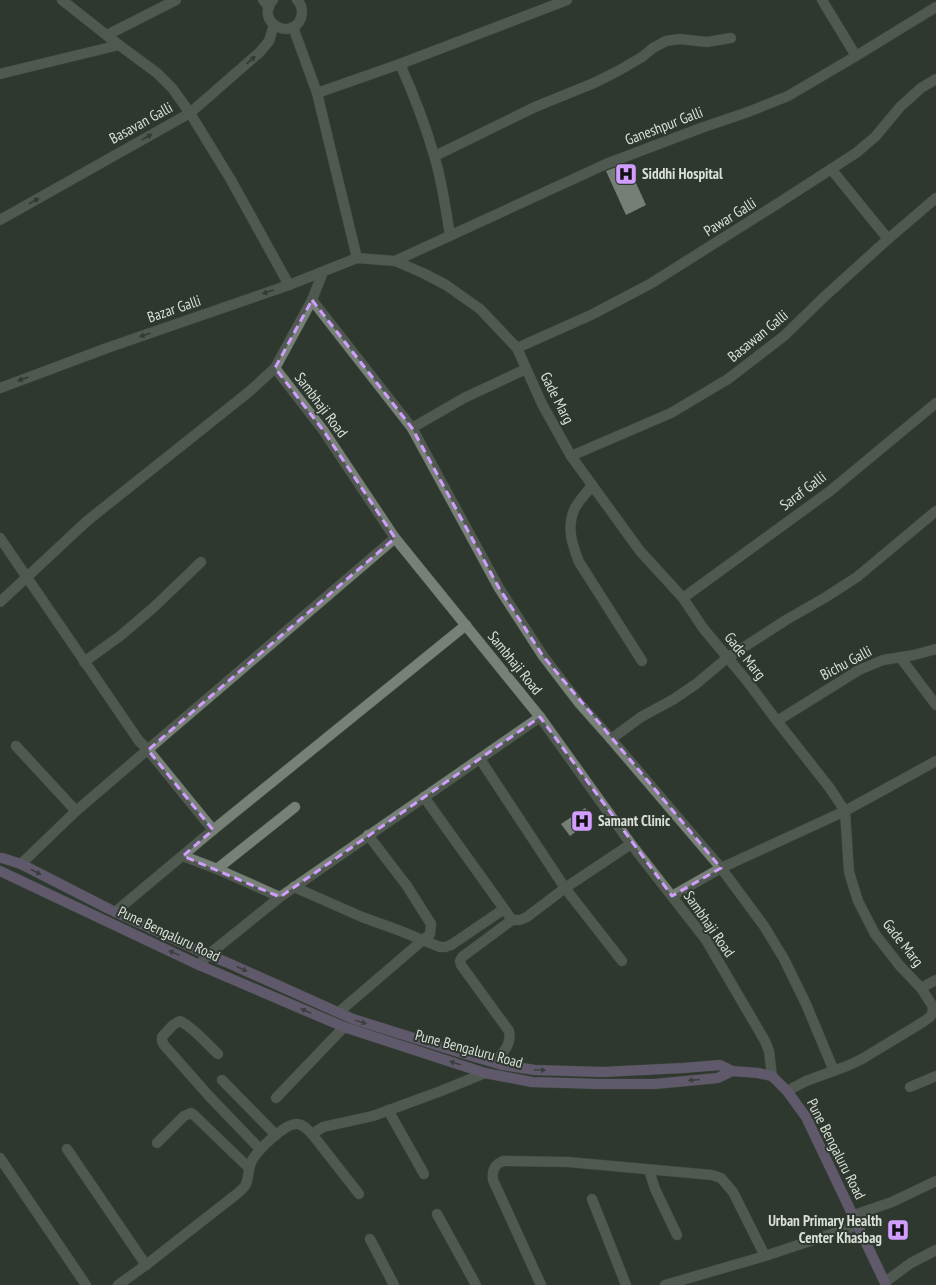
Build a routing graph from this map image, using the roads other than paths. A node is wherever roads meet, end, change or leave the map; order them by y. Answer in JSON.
{"nodes":[{"id":1,"x":62,"y":0,"type":"edge"},
{"id":2,"x":176,"y":0,"type":"edge"},
{"id":3,"x":566,"y":0,"type":"edge"},
{"id":4,"x":822,"y":0,"type":"edge"},
{"id":5,"x":300,"y":1,"type":"edge"},
{"id":6,"x":268,"y":2,"type":"edge"},
{"id":7,"x":936,"y":7,"type":"edge"},
{"id":8,"x":274,"y":25,"type":"junction"},
{"id":9,"x":293,"y":27,"type":"junction"},
{"id":10,"x":107,"y":36,"type":"junction"},
{"id":11,"x":731,"y":38,"type":"dead end"},
{"id":12,"x":119,"y":45,"type":"junction"},
{"id":13,"x":856,"y":56,"type":"junction"},
{"id":14,"x":400,"y":64,"type":"junction"},
{"id":15,"x":0,"y":74,"type":"edge"},
{"id":16,"x":936,"y":79,"type":"edge"},
{"id":17,"x":317,"y":93,"type":"junction"},
{"id":18,"x":190,"y":113,"type":"junction"},
{"id":19,"x":435,"y":156,"type":"junction"},
{"id":20,"x":831,"y":169,"type":"junction"},
{"id":21,"x":936,"y":198,"type":"edge"},
{"id":22,"x":0,"y":220,"type":"edge"},
{"id":23,"x":450,"y":236,"type":"junction"},
{"id":24,"x":888,"y":239,"type":"junction"},
{"id":25,"x":357,"y":258,"type":"junction"},
{"id":26,"x":396,"y":261,"type":"junction"},
{"id":27,"x":323,"y":272,"type":"junction"},
{"id":28,"x":289,"y":285,"type":"junction"},
{"id":29,"x":312,"y":300,"type":"junction"},
{"id":30,"x":517,"y":348,"type":"junction"},
{"id":31,"x":275,"y":368,"type":"junction"},
{"id":32,"x":526,"y":369,"type":"junction"},
{"id":33,"x":0,"y":388,"type":"edge"},
{"id":34,"x":936,"y":403,"type":"edge"},
{"id":35,"x":412,"y":428,"type":"junction"},
{"id":36,"x":570,"y":456,"type":"junction"},
{"id":37,"x":592,"y":486,"type":"junction"},
{"id":38,"x":936,"y":512,"type":"edge"},
{"id":39,"x":0,"y":538,"type":"edge"},
{"id":40,"x":395,"y":538,"type":"junction"},
{"id":41,"x":201,"y":562,"type":"dead end"},
{"id":42,"x":26,"y":577,"type":"junction"},
{"id":43,"x":683,"y":598,"type":"junction"},
{"id":44,"x":0,"y":602,"type":"edge"},
{"id":45,"x":466,"y":625,"type":"junction"},
{"id":46,"x":936,"y":649,"type":"edge"},
{"id":47,"x":900,"y":657,"type":"junction"},
{"id":48,"x":727,"y":658,"type":"junction"},
{"id":49,"x":642,"y":661,"type":"dead end"},
{"id":50,"x":84,"y":662,"type":"junction"},
{"id":51,"x":936,"y":705,"type":"edge"},
{"id":52,"x":540,"y":717,"type":"junction"},
{"id":53,"x":777,"y":721,"type":"junction"},
{"id":54,"x":611,"y":739,"type":"junction"},
{"id":55,"x":16,"y":746,"type":"dead end"},
{"id":56,"x":148,"y":750,"type":"junction"},
{"id":57,"x":480,"y":759,"type":"junction"},
{"id":58,"x":936,"y":761,"type":"edge"},
{"id":59,"x":424,"y":797,"type":"junction"},
{"id":60,"x":295,"y":807,"type":"dead end"},
{"id":61,"x":76,"y":811,"type":"junction"},
{"id":62,"x":844,"y":811,"type":"junction"},
{"id":63,"x":213,"y":830,"type":"junction"},
{"id":64,"x":368,"y":835,"type":"junction"},
{"id":65,"x":631,"y":844,"type":"junction"},
{"id":66,"x":183,"y":856,"type":"junction"},
{"id":67,"x":0,"y":858,"type":"edge"},
{"id":68,"x":22,"y":864,"type":"junction"},
{"id":69,"x":721,"y":868,"type":"junction"},
{"id":70,"x":217,"y":869,"type":"junction"},
{"id":71,"x":0,"y":871,"type":"edge"},
{"id":72,"x":294,"y":887,"type":"junction"},
{"id":73,"x":565,"y":888,"type":"junction"},
{"id":74,"x":280,"y":896,"type":"junction"},
{"id":75,"x":672,"y":896,"type":"junction"},
{"id":76,"x":504,"y":909,"type":"junction"},
{"id":77,"x":115,"y":912,"type":"junction"},
{"id":78,"x":512,"y":920,"type":"junction"},
{"id":79,"x":423,"y":940,"type":"junction"},
{"id":80,"x":208,"y":955,"type":"junction"},
{"id":81,"x":622,"y":961,"type":"dead end"},
{"id":82,"x":199,"y":965,"type":"junction"},
{"id":83,"x":936,"y":980,"type":"edge"},
{"id":84,"x":921,"y":988,"type":"junction"},
{"id":85,"x":338,"y":1012,"type":"junction"},
{"id":86,"x":344,"y":1027,"type":"junction"},
{"id":87,"x":218,"y":1054,"type":"dead end"},
{"id":88,"x":495,"y":1062,"type":"junction"},
{"id":89,"x":732,"y":1071,"type":"junction"},
{"id":90,"x":834,"y":1071,"type":"junction"},
{"id":91,"x":485,"y":1073,"type":"junction"},
{"id":92,"x":772,"y":1076,"type":"junction"},
{"id":93,"x":936,"y":1076,"type":"edge"},
{"id":94,"x":222,"y":1080,"type":"dead end"},
{"id":95,"x":910,"y":1087,"type":"dead end"},
{"id":96,"x":787,"y":1091,"type":"junction"},
{"id":97,"x":276,"y":1098,"type":"dead end"},
{"id":98,"x":388,"y":1110,"type":"junction"},
{"id":99,"x":312,"y":1134,"type":"junction"},
{"id":100,"x":276,"y":1135,"type":"junction"},
{"id":101,"x":157,"y":1143,"type":"dead end"},
{"id":102,"x":67,"y":1149,"type":"dead end"},
{"id":103,"x":260,"y":1149,"type":"junction"},
{"id":104,"x":0,"y":1158,"type":"edge"},
{"id":105,"x":249,"y":1168,"type":"junction"},
{"id":106,"x":649,"y":1170,"type":"junction"},
{"id":107,"x":424,"y":1174,"type":"dead end"},
{"id":108,"x":936,"y":1181,"type":"edge"},
{"id":109,"x":358,"y":1194,"type":"dead end"},
{"id":110,"x":592,"y":1199,"type":"dead end"},
{"id":111,"x":437,"y":1214,"type":"dead end"},
{"id":112,"x":854,"y":1215,"type":"junction"},
{"id":113,"x":858,"y":1225,"type":"junction"},
{"id":114,"x":677,"y":1235,"type":"dead end"},
{"id":115,"x":370,"y":1239,"type":"dead end"},
{"id":116,"x":936,"y":1250,"type":"edge"},
{"id":117,"x":765,"y":1256,"type":"junction"},
{"id":118,"x":146,"y":1266,"type":"junction"},
{"id":119,"x":886,"y":1284,"type":"edge"},
{"id":120,"x":86,"y":1285,"type":"edge"},
{"id":121,"x":118,"y":1285,"type":"edge"},
{"id":122,"x":394,"y":1285,"type":"edge"},
{"id":123,"x":476,"y":1285,"type":"edge"},
{"id":124,"x":541,"y":1285,"type":"edge"},
{"id":125,"x":626,"y":1285,"type":"edge"},
{"id":126,"x":665,"y":1285,"type":"edge"}],
"edges":[{"from":1,"to":10,"type":"street"},
{"from":2,"to":10,"type":"street"},
{"from":3,"to":14,"type":"street"},
{"from":4,"to":13,"type":"street"},
{"from":5,"to":9,"type":"street"},
{"from":6,"to":8,"type":"street"},
{"from":7,"to":13,"type":"street","name":"Ganeshpur Galli"},
{"from":8,"to":9,"type":"street"},
{"from":18,"to":8,"type":"street","name":"Basavan Galli","one_way":true},
{"from":9,"to":17,"type":"street"},
{"from":10,"to":12,"type":"street"},
{"from":11,"to":19,"type":"street"},
{"from":12,"to":15,"type":"street"},
{"from":12,"to":18,"type":"street"},
{"from":13,"to":23,"type":"street","name":"Ganeshpur Galli"},
{"from":14,"to":17,"type":"street"},
{"from":14,"to":19,"type":"street"},
{"from":16,"to":20,"type":"street","name":"Pawar Galli"},
{"from":17,"to":25,"type":"street"},
{"from":22,"to":18,"type":"street","name":"Basavan Galli","one_way":true},
{"from":18,"to":28,"type":"street"},
{"from":19,"to":23,"type":"street"},
{"from":20,"to":24,"type":"street"},
{"from":20,"to":30,"type":"street","name":"Pawar Galli"},
{"from":21,"to":24,"type":"street","name":"Basawan Galli"},
{"from":23,"to":26,"type":"street","name":"Ganeshpur Galli"},
{"from":24,"to":36,"type":"street","name":"Basawan Galli"},
{"from":25,"to":26,"type":"street","name":"Gade Marg"},
{"from":25,"to":27,"type":"street","name":"Bazar Galli"},
{"from":26,"to":30,"type":"street","name":"Gade Marg"},
{"from":27,"to":28,"type":"street","name":"Bazar Galli"},
{"from":27,"to":29,"type":"street","name":"Sambhaji Road"},
{"from":28,"to":33,"type":"street","name":"Bazar Galli","one_way":true},
{"from":29,"to":31,"type":"street","name":"Sambhaji Road"},
{"from":29,"to":35,"type":"street"},
{"from":30,"to":32,"type":"street","name":"Gade Marg"},
{"from":31,"to":40,"type":"street","name":"Sambhaji Road"},
{"from":31,"to":42,"type":"street"},
{"from":32,"to":35,"type":"street"},
{"from":32,"to":36,"type":"street","name":"Gade Marg"},
{"from":34,"to":43,"type":"street","name":"Saraf Galli"},
{"from":35,"to":54,"type":"street"},
{"from":36,"to":37,"type":"street","name":"Gade Marg"},
{"from":37,"to":43,"type":"street","name":"Gade Marg"},
{"from":37,"to":49,"type":"street"},
{"from":38,"to":48,"type":"street"},
{"from":39,"to":42,"type":"street"},
{"from":40,"to":45,"type":"street","name":"Sambhaji Road"},
{"from":40,"to":56,"type":"street"},
{"from":41,"to":50,"type":"street"},
{"from":42,"to":44,"type":"street"},
{"from":42,"to":50,"type":"street"},
{"from":43,"to":48,"type":"street","name":"Gade Marg"},
{"from":45,"to":52,"type":"street","name":"Sambhaji Road"},
{"from":45,"to":63,"type":"street"},
{"from":46,"to":47,"type":"street","name":"Bichu Galli"},
{"from":47,"to":51,"type":"street"},
{"from":47,"to":53,"type":"street","name":"Bichu Galli"},
{"from":48,"to":53,"type":"street","name":"Gade Marg"},
{"from":48,"to":54,"type":"street"},
{"from":50,"to":56,"type":"street"},
{"from":52,"to":57,"type":"street"},
{"from":52,"to":65,"type":"street","name":"Sambhaji Road"},
{"from":53,"to":62,"type":"street","name":"Gade Marg"},
{"from":54,"to":69,"type":"street"},
{"from":55,"to":61,"type":"street"},
{"from":56,"to":61,"type":"street"},
{"from":56,"to":63,"type":"street"},
{"from":57,"to":59,"type":"street"},
{"from":57,"to":73,"type":"street"},
{"from":58,"to":62,"type":"street"},
{"from":59,"to":64,"type":"street"},
{"from":59,"to":76,"type":"street"},
{"from":60,"to":70,"type":"street"},
{"from":61,"to":68,"type":"street"},
{"from":62,"to":69,"type":"street"},
{"from":62,"to":84,"type":"street","name":"Gade Marg"},
{"from":63,"to":66,"type":"street"},
{"from":64,"to":72,"type":"street"},
{"from":64,"to":79,"type":"street"},
{"from":65,"to":73,"type":"street"},
{"from":65,"to":75,"type":"street","name":"Sambhaji Road"},
{"from":66,"to":70,"type":"street"},
{"from":66,"to":77,"type":"street"},
{"from":67,"to":68,"type":"main road"},
{"from":68,"to":77,"type":"main road","one_way":true},
{"from":69,"to":75,"type":"street"},
{"from":69,"to":90,"type":"street"},
{"from":70,"to":74,"type":"street"},
{"from":82,"to":71,"type":"main road","name":"Pune Bengaluru Road","one_way":true},
{"from":72,"to":74,"type":"street"},
{"from":72,"to":79,"type":"street"},
{"from":73,"to":78,"type":"street"},
{"from":73,"to":81,"type":"street"},
{"from":74,"to":80,"type":"street"},
{"from":75,"to":92,"type":"street","name":"Sambhaji Road"},
{"from":76,"to":78,"type":"street"},
{"from":76,"to":79,"type":"street"},
{"from":77,"to":80,"type":"main road"},
{"from":78,"to":88,"type":"street"},
{"from":79,"to":85,"type":"street"},
{"from":80,"to":82,"type":"street"},
{"from":80,"to":85,"type":"main road","one_way":true},
{"from":86,"to":82,"type":"main road","name":"Pune Bengaluru Road","one_way":true},
{"from":83,"to":84,"type":"street"},
{"from":84,"to":90,"type":"street","name":"Gade Marg"},
{"from":85,"to":88,"type":"main road","one_way":true},
{"from":91,"to":86,"type":"main road","name":"Pune Bengaluru Road","one_way":true},
{"from":86,"to":97,"type":"street"},
{"from":87,"to":103,"type":"street"},
{"from":88,"to":89,"type":"main road","one_way":true},
{"from":89,"to":91,"type":"main road","name":"Pune Bengaluru Road","one_way":true},
{"from":89,"to":92,"type":"main road","name":"Pune Bengaluru Road"},
{"from":90,"to":96,"type":"street","name":"Gade Marg"},
{"from":91,"to":98,"type":"street"},
{"from":92,"to":96,"type":"main road","name":"Pune Bengaluru Road"},
{"from":93,"to":95,"type":"street"},
{"from":94,"to":100,"type":"street"},
{"from":96,"to":112,"type":"main road","name":"Pune Bengaluru Road"},
{"from":98,"to":99,"type":"street"},
{"from":98,"to":107,"type":"street"},
{"from":99,"to":100,"type":"street"},
{"from":99,"to":109,"type":"street"},
{"from":100,"to":103,"type":"street"},
{"from":101,"to":105,"type":"street"},
{"from":102,"to":118,"type":"street"},
{"from":103,"to":105,"type":"street"},
{"from":104,"to":120,"type":"street"},
{"from":105,"to":118,"type":"street"},
{"from":106,"to":114,"type":"street"},
{"from":106,"to":117,"type":"street"},
{"from":106,"to":124,"type":"street"},
{"from":108,"to":112,"type":"street"},
{"from":110,"to":125,"type":"street"},
{"from":111,"to":123,"type":"street"},
{"from":112,"to":113,"type":"main road","name":"Pune Bengaluru Road"},
{"from":113,"to":117,"type":"street"},
{"from":113,"to":119,"type":"main road","name":"Pune Bengaluru Road"},
{"from":115,"to":122,"type":"street"},
{"from":116,"to":119,"type":"street"},
{"from":117,"to":126,"type":"street"},
{"from":118,"to":121,"type":"street"}]}
